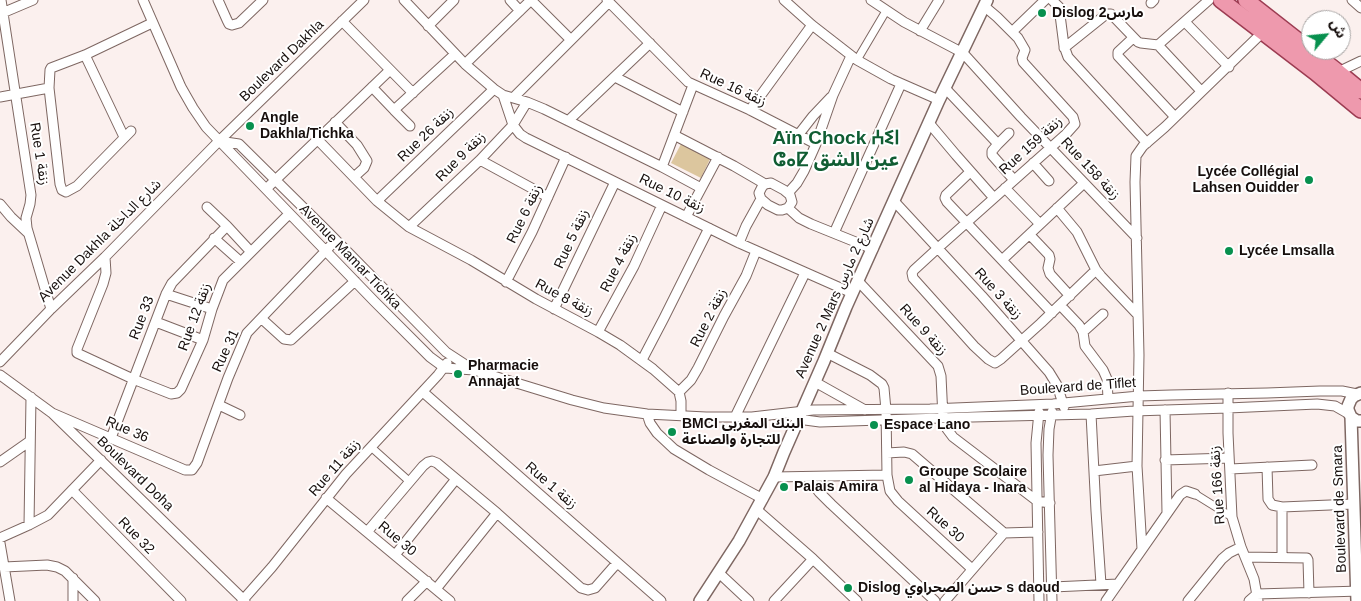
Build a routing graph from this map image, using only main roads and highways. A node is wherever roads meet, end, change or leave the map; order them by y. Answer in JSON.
{"nodes":[{"id":1,"x":1221,"y":0,"type":"edge"},
{"id":2,"x":1246,"y":0,"type":"edge"},
{"id":3,"x":1361,"y":91,"type":"edge"},
{"id":4,"x":1361,"y":110,"type":"edge"}],
"edges":[{"from":1,"to":4,"type":"main road"},
{"from":2,"to":3,"type":"main road"}]}
